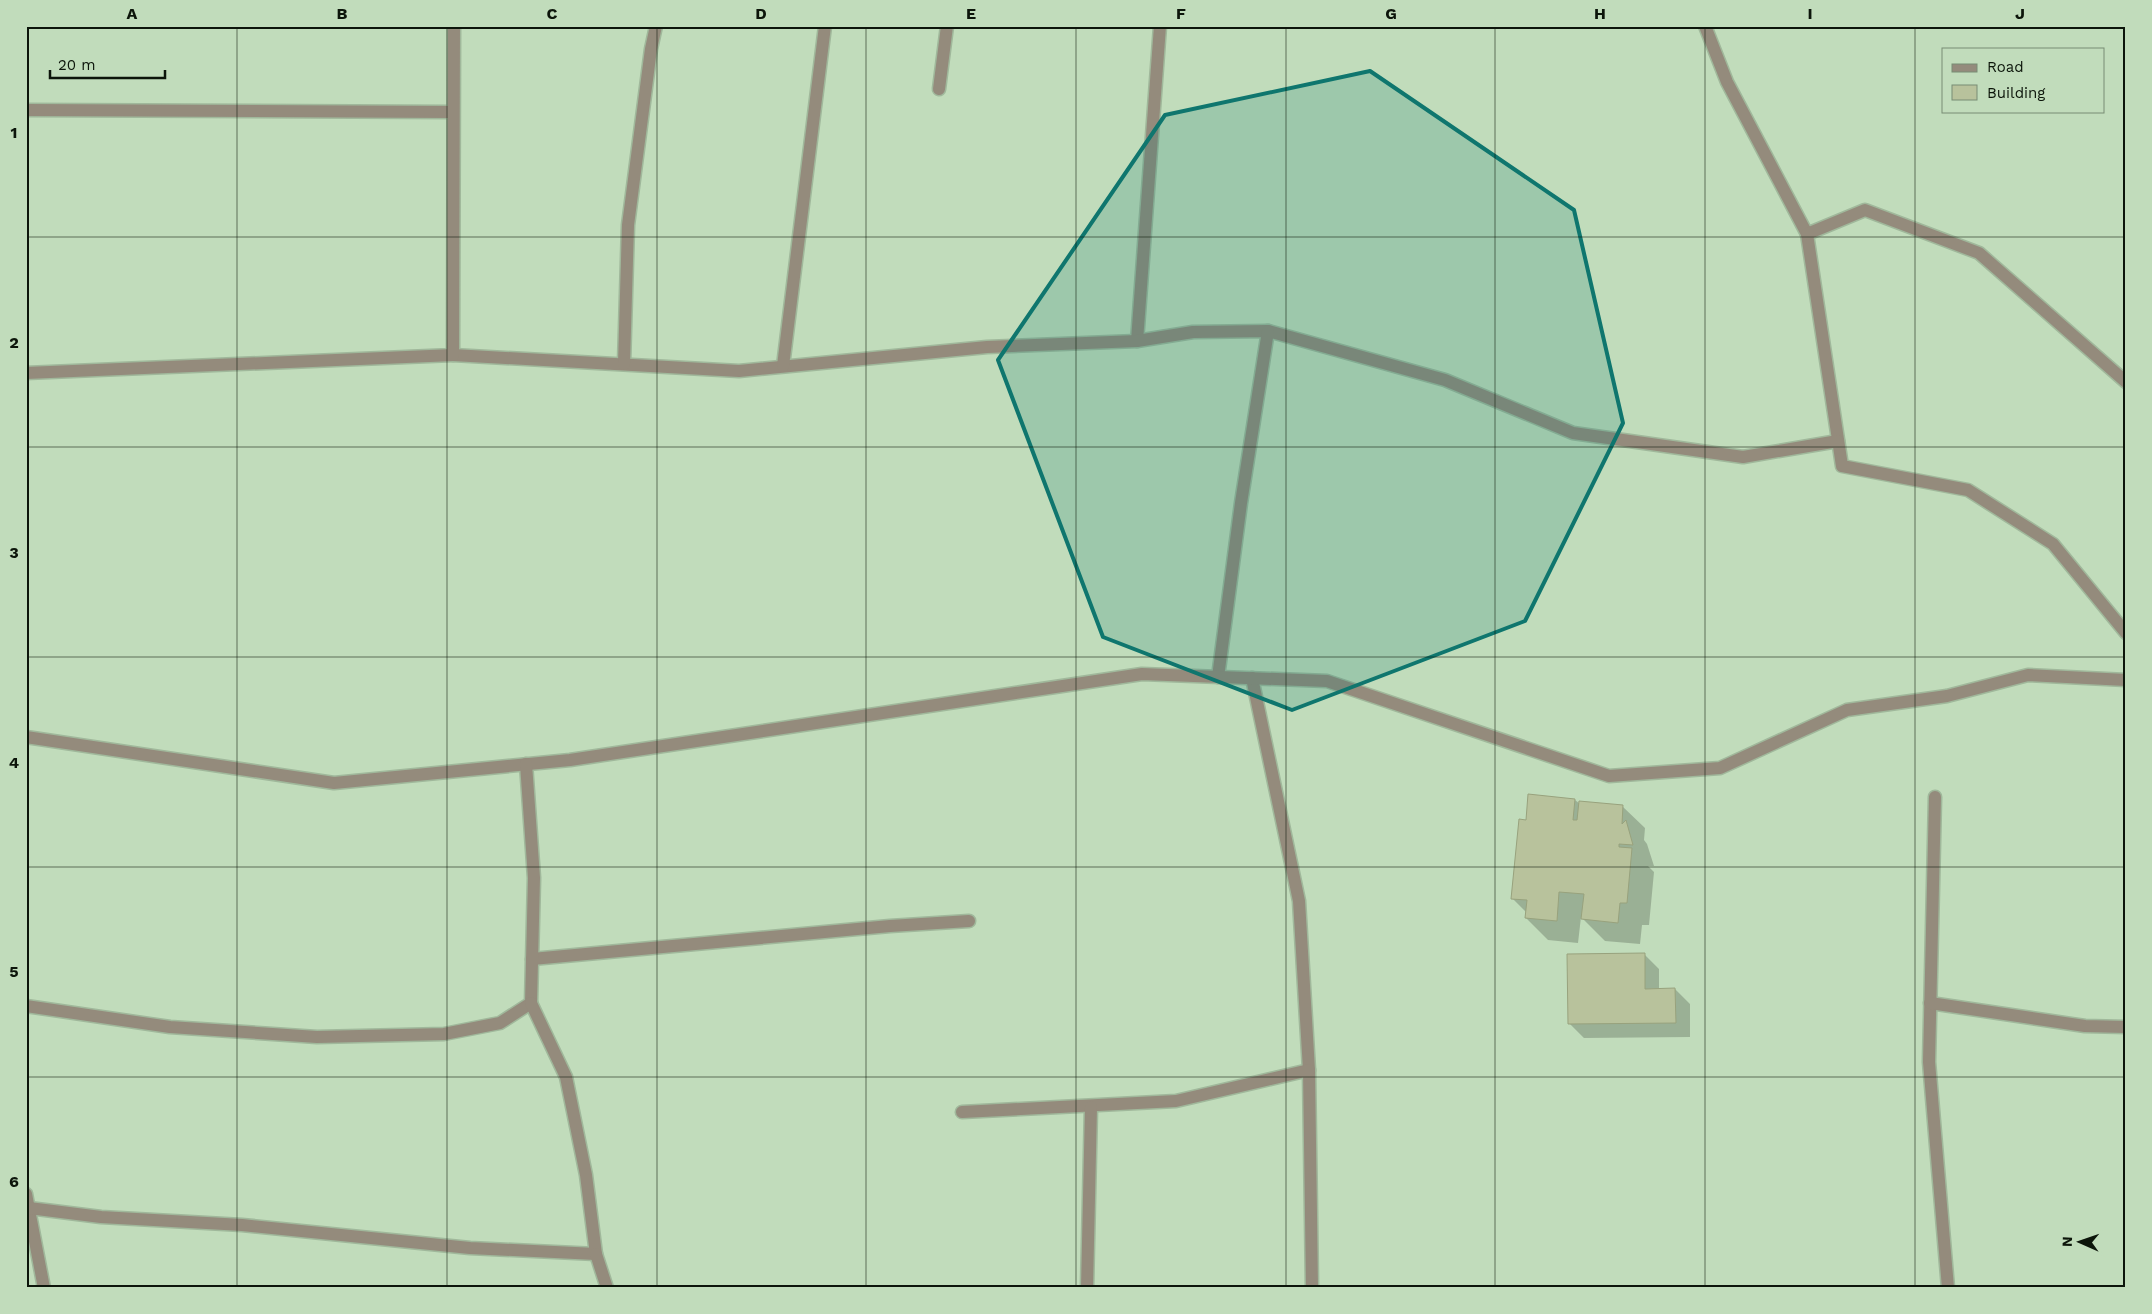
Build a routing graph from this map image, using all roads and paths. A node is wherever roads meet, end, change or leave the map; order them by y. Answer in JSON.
{"nodes":[{"id":1,"x":454,"y":26,"type":"edge"},
{"id":2,"x":656,"y":26,"type":"edge"},
{"id":3,"x":825,"y":26,"type":"edge"},
{"id":4,"x":947,"y":26,"type":"edge"},
{"id":5,"x":1160,"y":26,"type":"edge"},
{"id":6,"x":1705,"y":26,"type":"edge"},
{"id":7,"x":939,"y":89,"type":"dead end"},
{"id":8,"x":26,"y":110,"type":"edge"},
{"id":9,"x":453,"y":112,"type":"junction"},
{"id":10,"x":1807,"y":234,"type":"junction"},
{"id":11,"x":1268,"y":331,"type":"junction"},
{"id":12,"x":1137,"y":341,"type":"junction"},
{"id":13,"x":453,"y":355,"type":"junction"},
{"id":14,"x":624,"y":364,"type":"junction"},
{"id":15,"x":783,"y":366,"type":"junction"},
{"id":16,"x":26,"y":373,"type":"edge"},
{"id":17,"x":2126,"y":382,"type":"edge"},
{"id":18,"x":1838,"y":441,"type":"junction"},
{"id":19,"x":2126,"y":632,"type":"edge"},
{"id":20,"x":1218,"y":677,"type":"junction"},
{"id":21,"x":1252,"y":678,"type":"junction"},
{"id":22,"x":2126,"y":680,"type":"edge"},
{"id":23,"x":26,"y":737,"type":"edge"},
{"id":24,"x":526,"y":764,"type":"junction"},
{"id":25,"x":1935,"y":797,"type":"dead end"},
{"id":26,"x":969,"y":922,"type":"dead end"},
{"id":27,"x":532,"y":959,"type":"junction"},
{"id":28,"x":531,"y":1003,"type":"junction"},
{"id":29,"x":1930,"y":1003,"type":"junction"},
{"id":30,"x":26,"y":1006,"type":"edge"},
{"id":31,"x":2126,"y":1027,"type":"edge"},
{"id":32,"x":1309,"y":1070,"type":"junction"},
{"id":33,"x":1091,"y":1107,"type":"junction"},
{"id":34,"x":962,"y":1112,"type":"dead end"},
{"id":35,"x":26,"y":1194,"type":"edge"},
{"id":36,"x":29,"y":1208,"type":"junction"},
{"id":37,"x":596,"y":1254,"type":"junction"},
{"id":38,"x":44,"y":1288,"type":"edge"},
{"id":39,"x":607,"y":1288,"type":"edge"},
{"id":40,"x":1087,"y":1288,"type":"edge"},
{"id":41,"x":1312,"y":1288,"type":"edge"},
{"id":42,"x":1948,"y":1288,"type":"edge"}],
"edges":[{"from":1,"to":9,"type":"street"},
{"from":2,"to":14,"type":"street"},
{"from":3,"to":15,"type":"street"},
{"from":4,"to":7,"type":"street"},
{"from":5,"to":12,"type":"street"},
{"from":6,"to":10,"type":"street"},
{"from":8,"to":9,"type":"street"},
{"from":9,"to":13,"type":"street"},
{"from":10,"to":17,"type":"street"},
{"from":10,"to":18,"type":"street"},
{"from":11,"to":12,"type":"street"},
{"from":11,"to":18,"type":"street"},
{"from":11,"to":20,"type":"street"},
{"from":12,"to":15,"type":"street"},
{"from":13,"to":14,"type":"street"},
{"from":13,"to":16,"type":"street"},
{"from":14,"to":15,"type":"street"},
{"from":18,"to":19,"type":"street"},
{"from":20,"to":21,"type":"street"},
{"from":20,"to":24,"type":"street"},
{"from":21,"to":22,"type":"street"},
{"from":21,"to":32,"type":"street"},
{"from":23,"to":24,"type":"street"},
{"from":24,"to":27,"type":"street"},
{"from":25,"to":29,"type":"street"},
{"from":26,"to":27,"type":"street"},
{"from":27,"to":28,"type":"street"},
{"from":28,"to":30,"type":"street"},
{"from":28,"to":37,"type":"street"},
{"from":29,"to":31,"type":"street"},
{"from":29,"to":42,"type":"street"},
{"from":32,"to":33,"type":"street"},
{"from":32,"to":41,"type":"street"},
{"from":33,"to":34,"type":"street"},
{"from":33,"to":40,"type":"street"},
{"from":35,"to":36,"type":"street"},
{"from":36,"to":37,"type":"street"},
{"from":36,"to":38,"type":"street"},
{"from":37,"to":39,"type":"street"}]}
